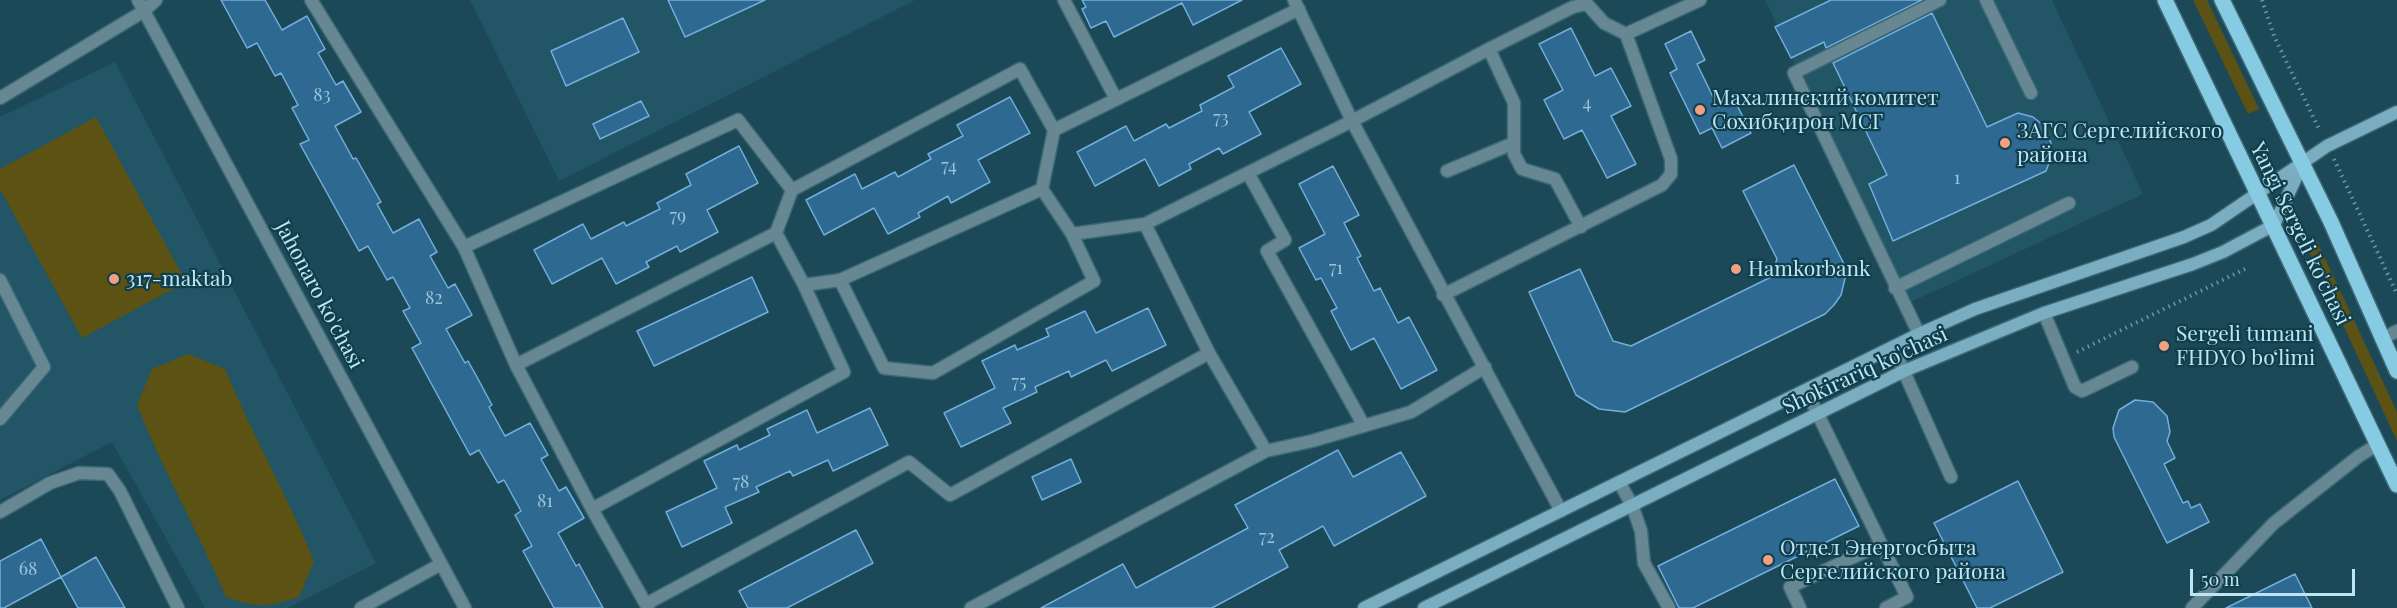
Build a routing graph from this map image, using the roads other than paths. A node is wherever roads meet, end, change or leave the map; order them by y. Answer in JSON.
{"nodes":[{"id":1,"x":156,"y":0,"type":"edge"},
{"id":2,"x":311,"y":0,"type":"edge"},
{"id":3,"x":1064,"y":0,"type":"edge"},
{"id":4,"x":1700,"y":0,"type":"edge"},
{"id":5,"x":1940,"y":0,"type":"edge"},
{"id":6,"x":1986,"y":0,"type":"edge"},
{"id":7,"x":2166,"y":0,"type":"edge"},
{"id":8,"x":2222,"y":0,"type":"edge"},
{"id":9,"x":1586,"y":2,"type":"edge"},
{"id":10,"x":1297,"y":4,"type":"edge"},
{"id":11,"x":141,"y":5,"type":"edge"},
{"id":12,"x":1626,"y":34,"type":"junction"},
{"id":13,"x":1488,"y":49,"type":"junction"},
{"id":14,"x":2031,"y":93,"type":"dead end"},
{"id":15,"x":0,"y":99,"type":"edge"},
{"id":16,"x":1116,"y":99,"type":"junction"},
{"id":17,"x":2397,"y":112,"type":"edge"},
{"id":18,"x":1352,"y":121,"type":"junction"},
{"id":19,"x":1054,"y":130,"type":"junction"},
{"id":20,"x":1514,"y":143,"type":"junction"},
{"id":21,"x":2302,"y":164,"type":"junction"},
{"id":22,"x":1447,"y":171,"type":"dead end"},
{"id":23,"x":1248,"y":173,"type":"junction"},
{"id":24,"x":1042,"y":189,"type":"junction"},
{"id":25,"x":792,"y":190,"type":"junction"},
{"id":26,"x":2258,"y":193,"type":"junction"},
{"id":27,"x":2069,"y":203,"type":"dead end"},
{"id":28,"x":1144,"y":224,"type":"junction"},
{"id":29,"x":2274,"y":225,"type":"junction"},
{"id":30,"x":1581,"y":227,"type":"junction"},
{"id":31,"x":776,"y":233,"type":"junction"},
{"id":32,"x":1072,"y":234,"type":"junction"},
{"id":33,"x":464,"y":247,"type":"junction"},
{"id":34,"x":0,"y":280,"type":"edge"},
{"id":35,"x":840,"y":280,"type":"junction"},
{"id":36,"x":804,"y":285,"type":"junction"},
{"id":37,"x":1895,"y":288,"type":"junction"},
{"id":38,"x":1443,"y":295,"type":"junction"},
{"id":39,"x":2044,"y":313,"type":"junction"},
{"id":40,"x":2397,"y":332,"type":"edge"},
{"id":41,"x":1919,"y":334,"type":"junction"},
{"id":42,"x":2381,"y":339,"type":"junction"},
{"id":43,"x":1893,"y":347,"type":"junction"},
{"id":44,"x":1209,"y":353,"type":"junction"},
{"id":45,"x":516,"y":365,"type":"junction"},
{"id":46,"x":1485,"y":367,"type":"junction"},
{"id":47,"x":2132,"y":367,"type":"dead end"},
{"id":48,"x":1904,"y":371,"type":"junction"},
{"id":49,"x":2397,"y":371,"type":"edge"},
{"id":50,"x":1806,"y":390,"type":"junction"},
{"id":51,"x":1818,"y":413,"type":"junction"},
{"id":52,"x":0,"y":419,"type":"edge"},
{"id":53,"x":1364,"y":426,"type":"junction"},
{"id":54,"x":2377,"y":445,"type":"junction"},
{"id":55,"x":1266,"y":451,"type":"junction"},
{"id":56,"x":1951,"y":477,"type":"dead end"},
{"id":57,"x":1620,"y":482,"type":"junction"},
{"id":58,"x":2397,"y":485,"type":"edge"},
{"id":59,"x":1632,"y":505,"type":"junction"},
{"id":60,"x":592,"y":509,"type":"junction"},
{"id":61,"x":1561,"y":511,"type":"junction"},
{"id":62,"x":0,"y":513,"type":"edge"},
{"id":63,"x":1881,"y":544,"type":"junction"},
{"id":64,"x":441,"y":564,"type":"junction"},
{"id":65,"x":647,"y":606,"type":"edge"},
{"id":66,"x":178,"y":608,"type":"edge"},
{"id":67,"x":360,"y":608,"type":"edge"},
{"id":68,"x":465,"y":608,"type":"edge"},
{"id":69,"x":971,"y":608,"type":"edge"},
{"id":70,"x":1364,"y":608,"type":"edge"},
{"id":71,"x":1424,"y":608,"type":"edge"},
{"id":72,"x":1669,"y":608,"type":"edge"},
{"id":73,"x":1800,"y":608,"type":"edge"},
{"id":74,"x":1886,"y":608,"type":"edge"},
{"id":75,"x":2192,"y":608,"type":"edge"}],
"edges":[{"from":1,"to":11,"type":"street"},
{"from":2,"to":33,"type":"street"},
{"from":3,"to":16,"type":"street"},
{"from":4,"to":12,"type":"street"},
{"from":5,"to":37,"type":"street"},
{"from":6,"to":14,"type":"street"},
{"from":7,"to":26,"type":"main road","name":"Yangi Sergeli ko'chasi"},
{"from":8,"to":21,"type":"main road","name":"Yangi Sergeli ko'chasi"},
{"from":9,"to":12,"type":"street"},
{"from":9,"to":13,"type":"street"},
{"from":10,"to":16,"type":"street"},
{"from":10,"to":18,"type":"street"},
{"from":11,"to":15,"type":"street"},
{"from":11,"to":64,"type":"street","name":"Jahonaro ko'chasi"},
{"from":12,"to":30,"type":"street"},
{"from":13,"to":18,"type":"street"},
{"from":13,"to":20,"type":"street"},
{"from":16,"to":19,"type":"street"},
{"from":17,"to":21,"type":"main road","name":"Shokirariq ko'chasi"},
{"from":18,"to":23,"type":"street"},
{"from":18,"to":38,"type":"street"},
{"from":19,"to":24,"type":"street"},
{"from":19,"to":25,"type":"street"},
{"from":20,"to":22,"type":"street"},
{"from":20,"to":30,"type":"street"},
{"from":21,"to":26,"type":"main road","name":"Shokirariq ko'chasi"},
{"from":21,"to":29,"type":"main road"},
{"from":21,"to":42,"type":"main road","name":"Yangi Sergeli ko'chasi"},
{"from":23,"to":28,"type":"street"},
{"from":23,"to":53,"type":"street"},
{"from":24,"to":32,"type":"street"},
{"from":24,"to":35,"type":"street"},
{"from":25,"to":31,"type":"street"},
{"from":25,"to":33,"type":"street"},
{"from":26,"to":29,"type":"main road","name":"Yangi Sergeli ko'chasi"},
{"from":26,"to":41,"type":"main road","name":"Shokirariq ko'chasi"},
{"from":27,"to":37,"type":"street"},
{"from":28,"to":32,"type":"street"},
{"from":28,"to":44,"type":"street"},
{"from":29,"to":39,"type":"main road","name":"Shokirariq ko'chasi"},
{"from":29,"to":54,"type":"main road","name":"Yangi Sergeli ko'chasi"},
{"from":30,"to":38,"type":"street"},
{"from":31,"to":36,"type":"street"},
{"from":31,"to":45,"type":"street"},
{"from":32,"to":35,"type":"street"},
{"from":33,"to":45,"type":"street"},
{"from":34,"to":52,"type":"street"},
{"from":35,"to":36,"type":"street"},
{"from":36,"to":60,"type":"street"},
{"from":37,"to":41,"type":"street"},
{"from":38,"to":46,"type":"street"},
{"from":39,"to":47,"type":"street"},
{"from":39,"to":48,"type":"main road","name":"Shokirariq ko'chasi"},
{"from":40,"to":42,"type":"street"},
{"from":41,"to":43,"type":"main road","name":"Shokirariq ko'chasi"},
{"from":42,"to":49,"type":"main road","name":"Yangi Sergeli ko'chasi"},
{"from":43,"to":48,"type":"street"},
{"from":43,"to":50,"type":"main road","name":"Shokirariq ko'chasi"},
{"from":44,"to":55,"type":"street"},
{"from":44,"to":65,"type":"street"},
{"from":45,"to":60,"type":"street"},
{"from":46,"to":53,"type":"street"},
{"from":46,"to":61,"type":"street"},
{"from":48,"to":51,"type":"main road","name":"Shokirariq ko'chasi"},
{"from":48,"to":56,"type":"street"},
{"from":50,"to":51,"type":"street"},
{"from":50,"to":57,"type":"main road","name":"Shokirariq ko'chasi"},
{"from":51,"to":59,"type":"main road","name":"Shokirariq ko'chasi"},
{"from":51,"to":63,"type":"street"},
{"from":53,"to":55,"type":"street"},
{"from":54,"to":58,"type":"main road","name":"Yangi Sergeli ko'chasi"},
{"from":54,"to":75,"type":"street"},
{"from":55,"to":69,"type":"street"},
{"from":57,"to":59,"type":"street"},
{"from":57,"to":61,"type":"main road","name":"Shokirariq ko'chasi"},
{"from":59,"to":71,"type":"main road","name":"Shokirariq ko'chasi"},
{"from":59,"to":72,"type":"street"},
{"from":60,"to":65,"type":"street"},
{"from":61,"to":70,"type":"main road","name":"Shokirariq ko'chasi"},
{"from":62,"to":66,"type":"street"},
{"from":63,"to":73,"type":"street"},
{"from":63,"to":74,"type":"street"},
{"from":64,"to":67,"type":"street"},
{"from":64,"to":68,"type":"street","name":"Jahonaro ko'chasi"}]}
